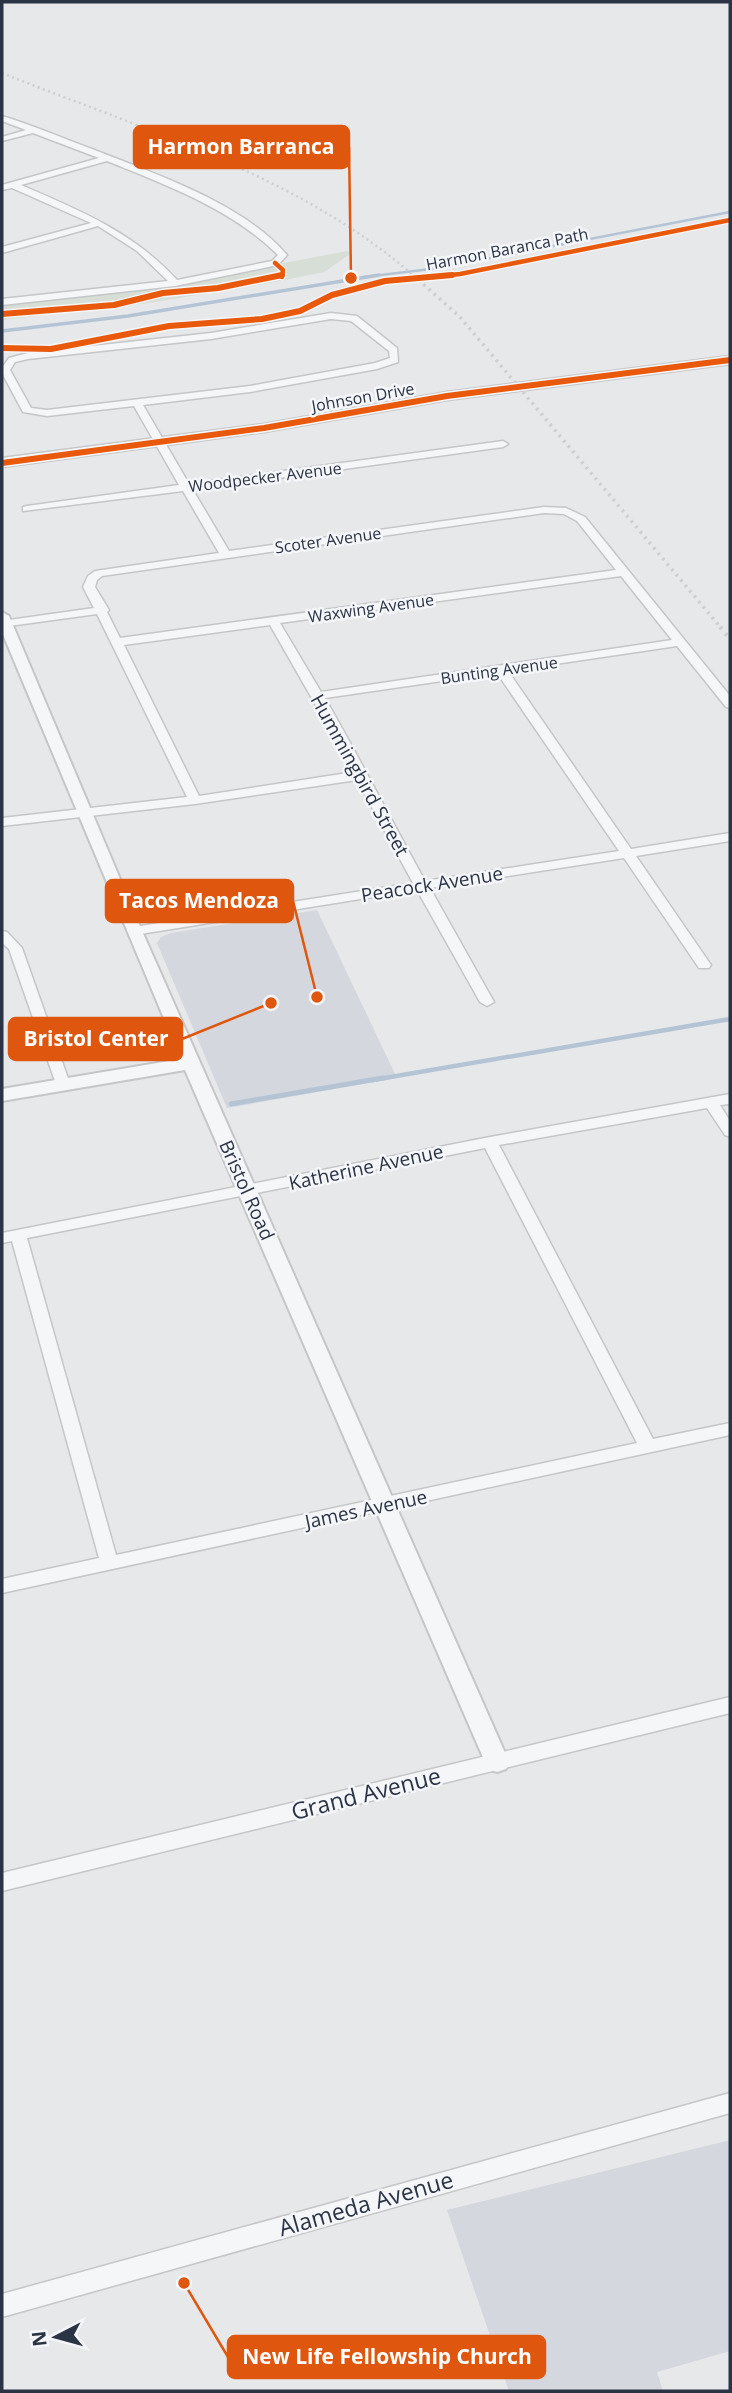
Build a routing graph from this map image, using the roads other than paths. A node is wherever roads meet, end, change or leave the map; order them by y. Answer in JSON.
{"nodes":[{"id":1,"x":2,"y":118,"type":"edge"},
{"id":2,"x":34,"y":131,"type":"junction"},
{"id":3,"x":2,"y":139,"type":"edge"},
{"id":4,"x":104,"y":159,"type":"junction"},
{"id":5,"x":13,"y":185,"type":"junction"},
{"id":6,"x":2,"y":188,"type":"edge"},
{"id":7,"x":100,"y":223,"type":"junction"},
{"id":8,"x":2,"y":250,"type":"edge"},
{"id":9,"x":175,"y":283,"type":"junction"},
{"id":10,"x":2,"y":302,"type":"edge"},
{"id":11,"x":728,"y":365,"type":"edge"},
{"id":12,"x":137,"y":402,"type":"junction"},
{"id":13,"x":503,"y":444,"type":"dead end"},
{"id":14,"x":162,"y":446,"type":"junction"},
{"id":15,"x":83,"y":451,"type":"junction"},
{"id":16,"x":2,"y":458,"type":"edge"},
{"id":17,"x":2,"y":464,"type":"edge"},
{"id":18,"x":2,"y":471,"type":"edge"},
{"id":19,"x":187,"y":487,"type":"junction"},
{"id":20,"x":27,"y":509,"type":"dead end"},
{"id":21,"x":225,"y":554,"type":"junction"},
{"id":22,"x":623,"y":572,"type":"junction"},
{"id":23,"x":103,"y":610,"type":"junction"},
{"id":24,"x":3,"y":621,"type":"edge"},
{"id":25,"x":274,"y":622,"type":"junction"},
{"id":26,"x":119,"y":642,"type":"junction"},
{"id":27,"x":680,"y":642,"type":"junction"},
{"id":28,"x":502,"y":671,"type":"junction"},
{"id":29,"x":317,"y":696,"type":"junction"},
{"id":30,"x":730,"y":704,"type":"edge"},
{"id":31,"x":362,"y":775,"type":"junction"},
{"id":32,"x":195,"y":800,"type":"junction"},
{"id":33,"x":84,"y":811,"type":"junction"},
{"id":34,"x":2,"y":822,"type":"edge"},
{"id":35,"x":730,"y":838,"type":"edge"},
{"id":36,"x":628,"y":854,"type":"junction"},
{"id":37,"x":422,"y":886,"type":"junction"},
{"id":38,"x":134,"y":931,"type":"junction"},
{"id":39,"x":2,"y":935,"type":"edge"},
{"id":40,"x":704,"y":965,"type":"dead end"},
{"id":41,"x":487,"y":1002,"type":"dead end"},
{"id":42,"x":192,"y":1063,"type":"junction"},
{"id":43,"x":63,"y":1084,"type":"junction"},
{"id":44,"x":2,"y":1095,"type":"edge"},
{"id":45,"x":730,"y":1099,"type":"edge"},
{"id":46,"x":711,"y":1103,"type":"junction"},
{"id":47,"x":730,"y":1132,"type":"edge"},
{"id":48,"x":490,"y":1142,"type":"junction"},
{"id":49,"x":248,"y":1191,"type":"junction"},
{"id":50,"x":10,"y":1236,"type":"edge"},
{"id":51,"x":730,"y":1429,"type":"edge"},
{"id":52,"x":648,"y":1447,"type":"junction"},
{"id":53,"x":384,"y":1505,"type":"junction"},
{"id":54,"x":109,"y":1563,"type":"junction"},
{"id":55,"x":2,"y":1586,"type":"edge"},
{"id":56,"x":730,"y":1705,"type":"edge"},
{"id":57,"x":497,"y":1762,"type":"junction"},
{"id":58,"x":2,"y":1882,"type":"edge"},
{"id":59,"x":730,"y":2103,"type":"edge"},
{"id":60,"x":2,"y":2306,"type":"edge"}],
"edges":[{"from":1,"to":2,"type":"street"},
{"from":2,"to":3,"type":"street"},
{"from":2,"to":4,"type":"street"},
{"from":4,"to":5,"type":"street"},
{"from":4,"to":9,"type":"street"},
{"from":5,"to":6,"type":"street"},
{"from":5,"to":7,"type":"street"},
{"from":7,"to":8,"type":"street"},
{"from":7,"to":9,"type":"street"},
{"from":9,"to":10,"type":"street"},
{"from":11,"to":14,"type":"main road","name":"Johnson Drive"},
{"from":12,"to":12,"type":"street"},
{"from":12,"to":14,"type":"street"},
{"from":13,"to":19,"type":"street","name":"Woodpecker Avenue"},
{"from":14,"to":15,"type":"main road","name":"Johnson Drive"},
{"from":14,"to":18,"type":"main road","name":"Johnson Drive"},
{"from":14,"to":19,"type":"street"},
{"from":15,"to":16,"type":"main road"},
{"from":15,"to":17,"type":"main road","name":"Johnson Drive"},
{"from":19,"to":20,"type":"street","name":"Woodpecker Avenue"},
{"from":19,"to":21,"type":"street"},
{"from":21,"to":22,"type":"street","name":"Scoter Avenue"},
{"from":21,"to":23,"type":"street","name":"Scoter Avenue"},
{"from":22,"to":25,"type":"street","name":"Waxwing Avenue"},
{"from":22,"to":27,"type":"street"},
{"from":23,"to":24,"type":"street"},
{"from":23,"to":26,"type":"street"},
{"from":24,"to":33,"type":"street","name":"Bristol Road"},
{"from":25,"to":26,"type":"street","name":"Waxwing Avenue"},
{"from":25,"to":29,"type":"street","name":"Hummingbird Street"},
{"from":26,"to":32,"type":"street"},
{"from":27,"to":28,"type":"street","name":"Bunting Avenue"},
{"from":27,"to":30,"type":"street"},
{"from":28,"to":29,"type":"street","name":"Bunting Avenue"},
{"from":28,"to":36,"type":"street"},
{"from":29,"to":31,"type":"street","name":"Hummingbird Street"},
{"from":31,"to":32,"type":"street"},
{"from":31,"to":37,"type":"street","name":"Hummingbird Street"},
{"from":32,"to":33,"type":"street"},
{"from":33,"to":34,"type":"street"},
{"from":33,"to":38,"type":"street","name":"Bristol Road"},
{"from":35,"to":36,"type":"street","name":"Peacock Avenue"},
{"from":36,"to":37,"type":"street","name":"Peacock Avenue"},
{"from":36,"to":40,"type":"street"},
{"from":37,"to":38,"type":"street","name":"Peacock Avenue"},
{"from":37,"to":41,"type":"street","name":"Hummingbird Street"},
{"from":38,"to":42,"type":"street","name":"Bristol Road"},
{"from":39,"to":43,"type":"street"},
{"from":42,"to":43,"type":"street"},
{"from":42,"to":49,"type":"street","name":"Bristol Road"},
{"from":43,"to":44,"type":"street"},
{"from":45,"to":46,"type":"street","name":"Katherine Avenue"},
{"from":46,"to":47,"type":"street"},
{"from":46,"to":48,"type":"street","name":"Katherine Avenue"},
{"from":48,"to":49,"type":"street","name":"Katherine Avenue"},
{"from":48,"to":52,"type":"street"},
{"from":49,"to":50,"type":"street","name":"Katherine Avenue"},
{"from":49,"to":53,"type":"street","name":"Bristol Road"},
{"from":50,"to":54,"type":"street"},
{"from":51,"to":52,"type":"street","name":"James Avenue"},
{"from":52,"to":53,"type":"street","name":"James Avenue"},
{"from":53,"to":54,"type":"street","name":"James Avenue"},
{"from":53,"to":57,"type":"street","name":"Bristol Road"},
{"from":54,"to":55,"type":"street","name":"James Avenue"},
{"from":56,"to":57,"type":"street","name":"Grand Avenue"},
{"from":57,"to":58,"type":"street","name":"Grand Avenue"},
{"from":59,"to":60,"type":"street","name":"Alameda Avenue"}]}
